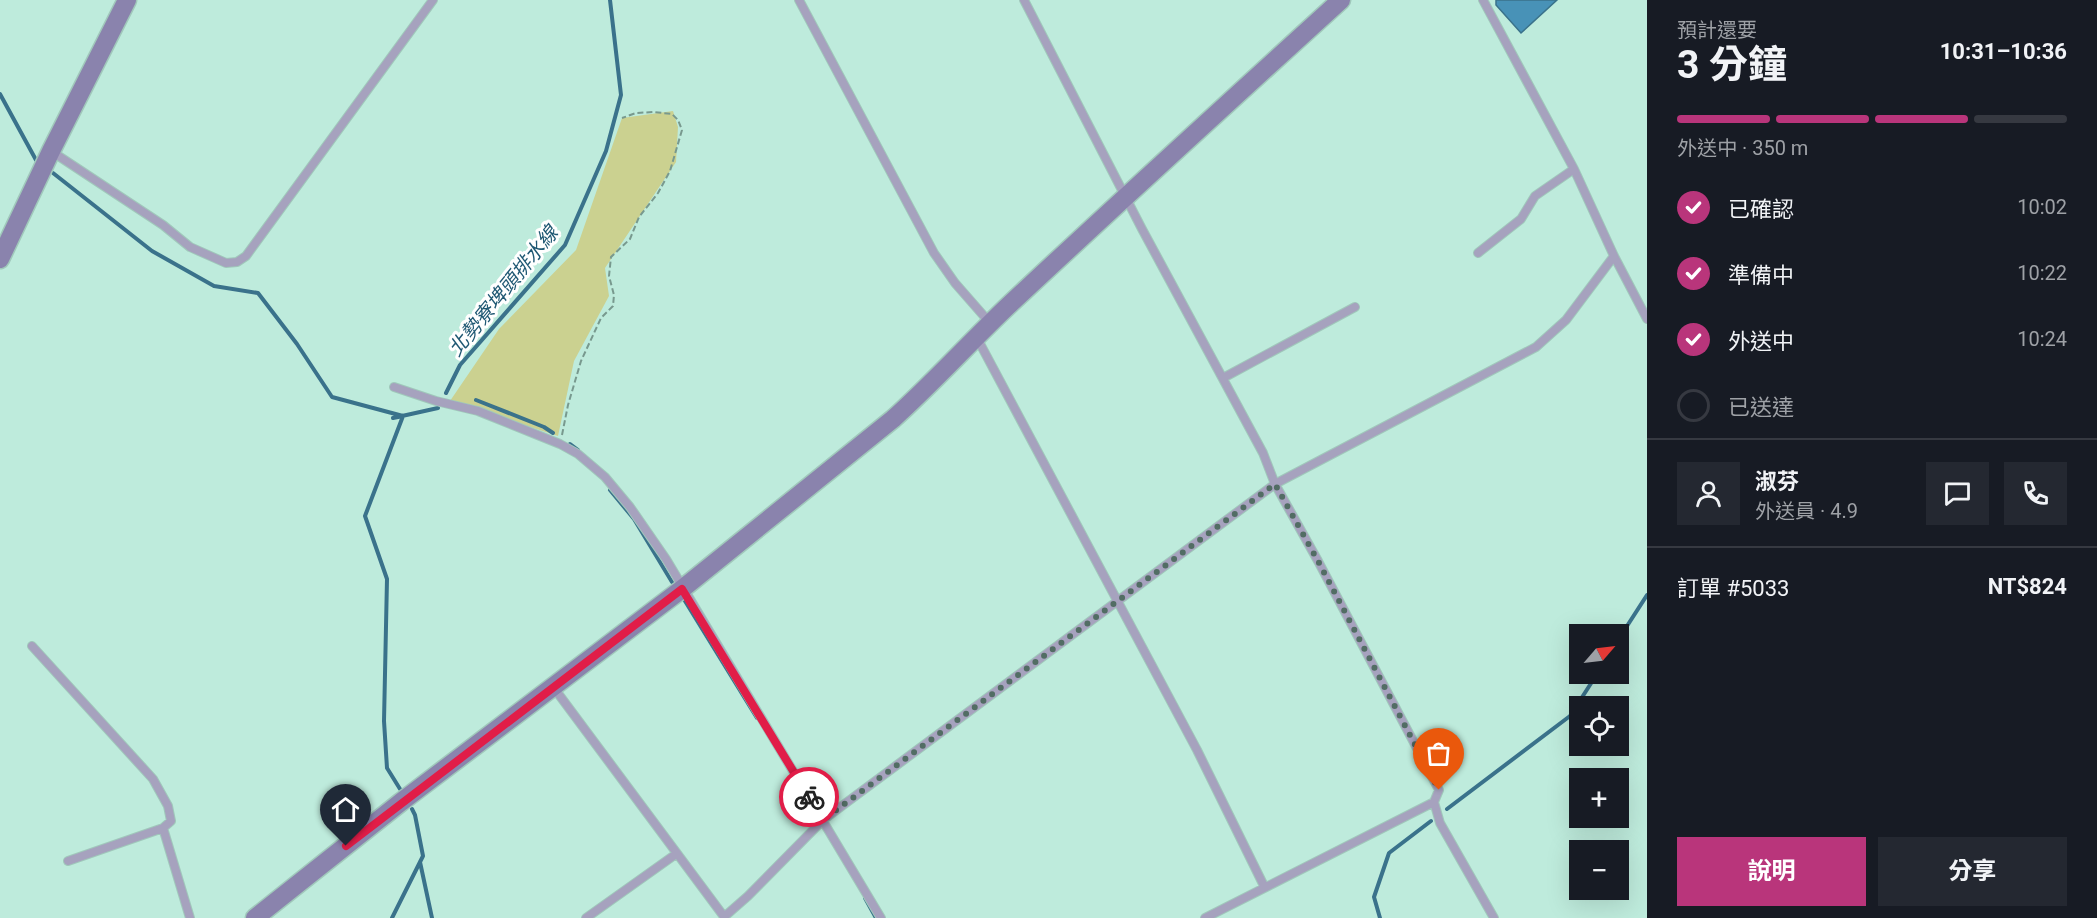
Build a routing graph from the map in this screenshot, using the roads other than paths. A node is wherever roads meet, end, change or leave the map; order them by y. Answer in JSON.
{"nodes":[{"id":1,"x":127,"y":0,"type":"edge"},
{"id":2,"x":433,"y":0,"type":"edge"},
{"id":3,"x":799,"y":0,"type":"edge"},
{"id":4,"x":1024,"y":0,"type":"edge"},
{"id":5,"x":1341,"y":0,"type":"edge"},
{"id":6,"x":1483,"y":0,"type":"edge"},
{"id":7,"x":51,"y":151,"type":"junction"},
{"id":8,"x":1574,"y":169,"type":"junction"},
{"id":9,"x":1125,"y":196,"type":"junction"},
{"id":10,"x":1479,"y":254,"type":"dead end"},
{"id":11,"x":1614,"y":256,"type":"junction"},
{"id":12,"x":0,"y":259,"type":"edge"},
{"id":13,"x":1355,"y":307,"type":"dead end"},
{"id":14,"x":1647,"y":319,"type":"edge"},
{"id":15,"x":990,"y":323,"type":"junction"},
{"id":16,"x":976,"y":337,"type":"junction"},
{"id":17,"x":1223,"y":378,"type":"junction"},
{"id":18,"x":394,"y":387,"type":"dead end"},
{"id":19,"x":1275,"y":484,"type":"junction"},
{"id":20,"x":682,"y":589,"type":"junction"},
{"id":21,"x":1118,"y":601,"type":"junction"},
{"id":22,"x":32,"y":646,"type":"dead end"},
{"id":23,"x":553,"y":687,"type":"junction"},
{"id":24,"x":1434,"y":802,"type":"junction"},
{"id":25,"x":823,"y":820,"type":"junction"},
{"id":26,"x":164,"y":828,"type":"junction"},
{"id":27,"x":676,"y":854,"type":"junction"},
{"id":28,"x":68,"y":861,"type":"dead end"},
{"id":29,"x":1264,"y":886,"type":"junction"},
{"id":30,"x":725,"y":917,"type":"edge"},
{"id":31,"x":190,"y":918,"type":"edge"},
{"id":32,"x":255,"y":918,"type":"edge"},
{"id":33,"x":586,"y":918,"type":"edge"},
{"id":34,"x":881,"y":918,"type":"edge"},
{"id":35,"x":1205,"y":918,"type":"edge"},
{"id":36,"x":1494,"y":918,"type":"edge"}],
"edges":[{"from":1,"to":7,"type":"street"},
{"from":2,"to":7,"type":"lane"},
{"from":3,"to":15,"type":"lane"},
{"from":4,"to":9,"type":"lane"},
{"from":5,"to":9,"type":"street"},
{"from":6,"to":8,"type":"lane"},
{"from":7,"to":12,"type":"street"},
{"from":8,"to":10,"type":"lane"},
{"from":8,"to":11,"type":"lane"},
{"from":9,"to":15,"type":"street"},
{"from":9,"to":17,"type":"lane"},
{"from":11,"to":14,"type":"lane"},
{"from":11,"to":19,"type":"lane"},
{"from":13,"to":17,"type":"lane"},
{"from":15,"to":16,"type":"street"},
{"from":16,"to":20,"type":"street"},
{"from":16,"to":21,"type":"lane"},
{"from":17,"to":19,"type":"lane"},
{"from":18,"to":20,"type":"lane"},
{"from":19,"to":21,"type":"lane"},
{"from":19,"to":24,"type":"lane"},
{"from":20,"to":23,"type":"street"},
{"from":20,"to":25,"type":"lane"},
{"from":21,"to":25,"type":"lane"},
{"from":21,"to":29,"type":"lane"},
{"from":22,"to":26,"type":"lane"},
{"from":23,"to":27,"type":"lane"},
{"from":23,"to":32,"type":"street"},
{"from":24,"to":29,"type":"lane"},
{"from":24,"to":36,"type":"lane"},
{"from":25,"to":30,"type":"lane"},
{"from":25,"to":34,"type":"lane"},
{"from":26,"to":28,"type":"lane"},
{"from":26,"to":31,"type":"lane"},
{"from":27,"to":30,"type":"lane"},
{"from":27,"to":33,"type":"lane"},
{"from":29,"to":35,"type":"lane"}]}
